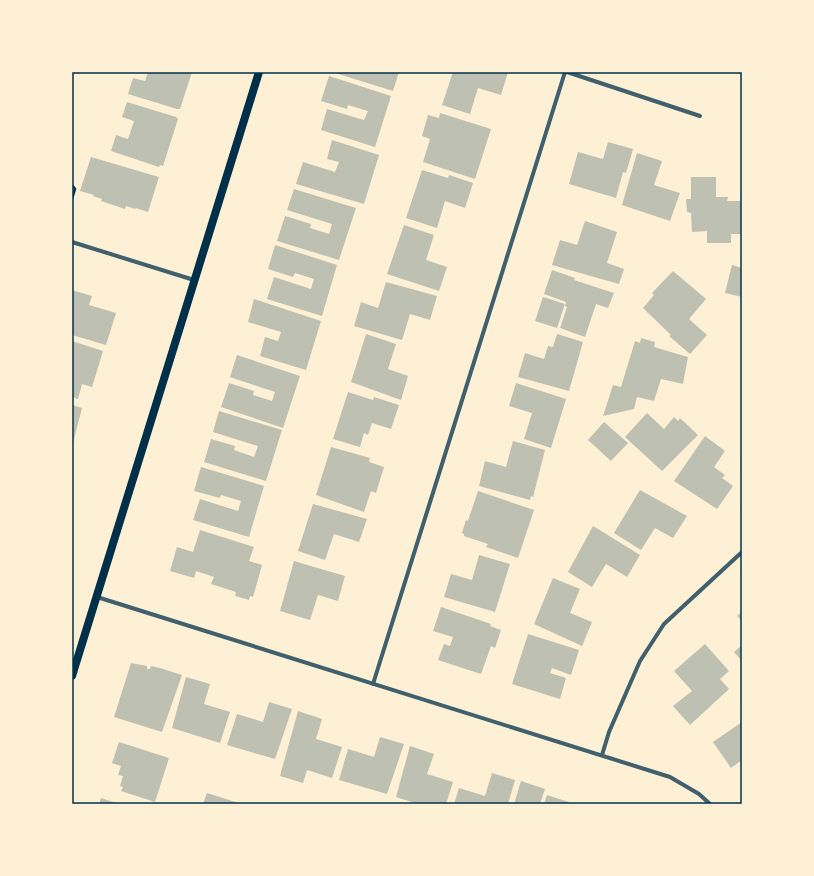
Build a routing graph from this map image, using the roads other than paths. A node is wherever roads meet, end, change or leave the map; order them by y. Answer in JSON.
{"nodes":[{"id":1,"x":259,"y":72,"type":"edge"},
{"id":2,"x":566,"y":72,"type":"edge"},
{"id":3,"x":700,"y":116,"type":"dead end"},
{"id":4,"x":72,"y":242,"type":"edge"},
{"id":5,"x":194,"y":280,"type":"junction"},
{"id":6,"x":742,"y":552,"type":"edge"},
{"id":7,"x":97,"y":597,"type":"junction"},
{"id":8,"x":72,"y":676,"type":"edge"},
{"id":9,"x":373,"y":684,"type":"junction"},
{"id":10,"x":602,"y":755,"type":"junction"},
{"id":11,"x":710,"y":804,"type":"edge"}],
"edges":[{"from":1,"to":5,"type":"main road"},
{"from":2,"to":3,"type":"street"},
{"from":2,"to":9,"type":"street"},
{"from":4,"to":5,"type":"street"},
{"from":5,"to":7,"type":"main road"},
{"from":6,"to":10,"type":"street"},
{"from":7,"to":8,"type":"main road"},
{"from":7,"to":9,"type":"street"},
{"from":9,"to":10,"type":"street"},
{"from":10,"to":11,"type":"street"}]}
